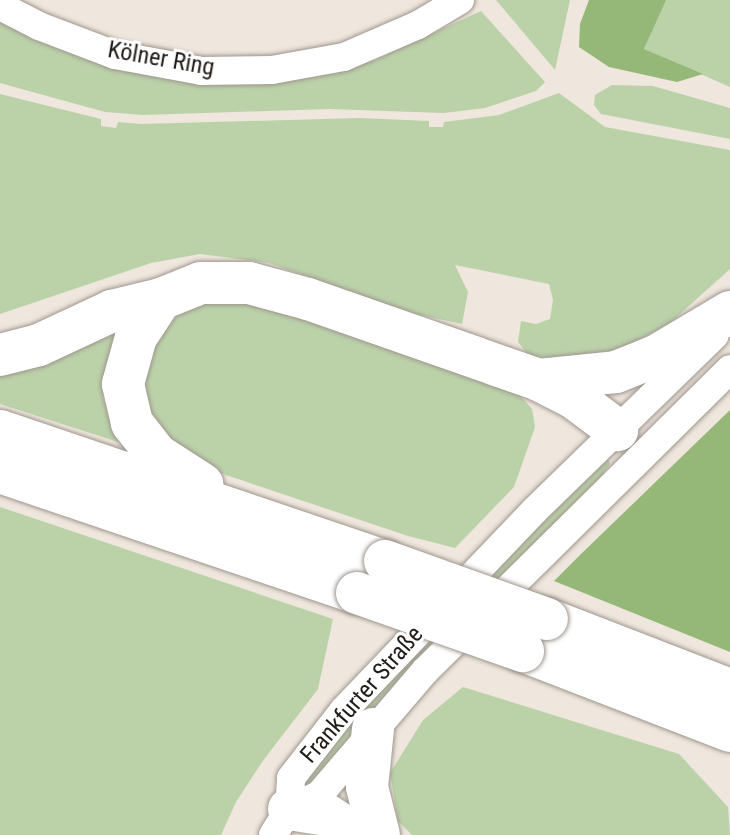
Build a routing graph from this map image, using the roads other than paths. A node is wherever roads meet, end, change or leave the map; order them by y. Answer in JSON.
{"nodes":[{"id":1,"x":460,"y":0,"type":"edge"},
{"id":2,"x":0,"y":6,"type":"edge"},
{"id":3,"x":161,"y":299,"type":"junction"},
{"id":4,"x":730,"y":312,"type":"edge"},
{"id":5,"x":730,"y":321,"type":"edge"},
{"id":6,"x":0,"y":355,"type":"edge"},
{"id":7,"x":730,"y":369,"type":"edge"},
{"id":8,"x":539,"y":380,"type":"junction"},
{"id":9,"x":0,"y":431,"type":"edge"},
{"id":10,"x":628,"y":442,"type":"junction"},
{"id":11,"x":0,"y":472,"type":"edge"},
{"id":12,"x":253,"y":516,"type":"junction"},
{"id":13,"x":535,"y":635,"type":"junction"},
{"id":14,"x":603,"y":681,"type":"junction"},
{"id":15,"x":730,"y":690,"type":"edge"},
{"id":16,"x":373,"y":729,"type":"junction"},
{"id":17,"x":730,"y":731,"type":"edge"},
{"id":18,"x":730,"y":756,"type":"edge"},
{"id":19,"x":291,"y":826,"type":"edge"},
{"id":20,"x":358,"y":835,"type":"edge"},
{"id":21,"x":379,"y":835,"type":"edge"}],
"edges":[{"from":1,"to":2,"type":"street","name":"Kölner Ring"},
{"from":3,"to":6,"type":"highway"},
{"from":3,"to":8,"type":"highway"},
{"from":3,"to":12,"type":"highway"},
{"from":4,"to":8,"type":"highway"},
{"from":5,"to":10,"type":"street","name":"Frankfurter Straße"},
{"from":7,"to":10,"type":"street","name":"Frankfurter Straße"},
{"from":8,"to":10,"type":"highway"},
{"from":9,"to":12,"type":"highway"},
{"from":10,"to":16,"type":"street","name":"Frankfurter Straße"},
{"from":10,"to":19,"type":"street","name":"Frankfurter Straße"},
{"from":11,"to":13,"type":"highway","bridge":true},
{"from":12,"to":13,"type":"highway","bridge":true},
{"from":13,"to":14,"type":"highway"},
{"from":13,"to":15,"type":"highway"},
{"from":14,"to":17,"type":"highway"},
{"from":14,"to":18,"type":"highway"},
{"from":16,"to":19,"type":"street","name":"Frankfurter Straße"},
{"from":16,"to":21,"type":"highway"},
{"from":19,"to":20,"type":"highway"}]}
